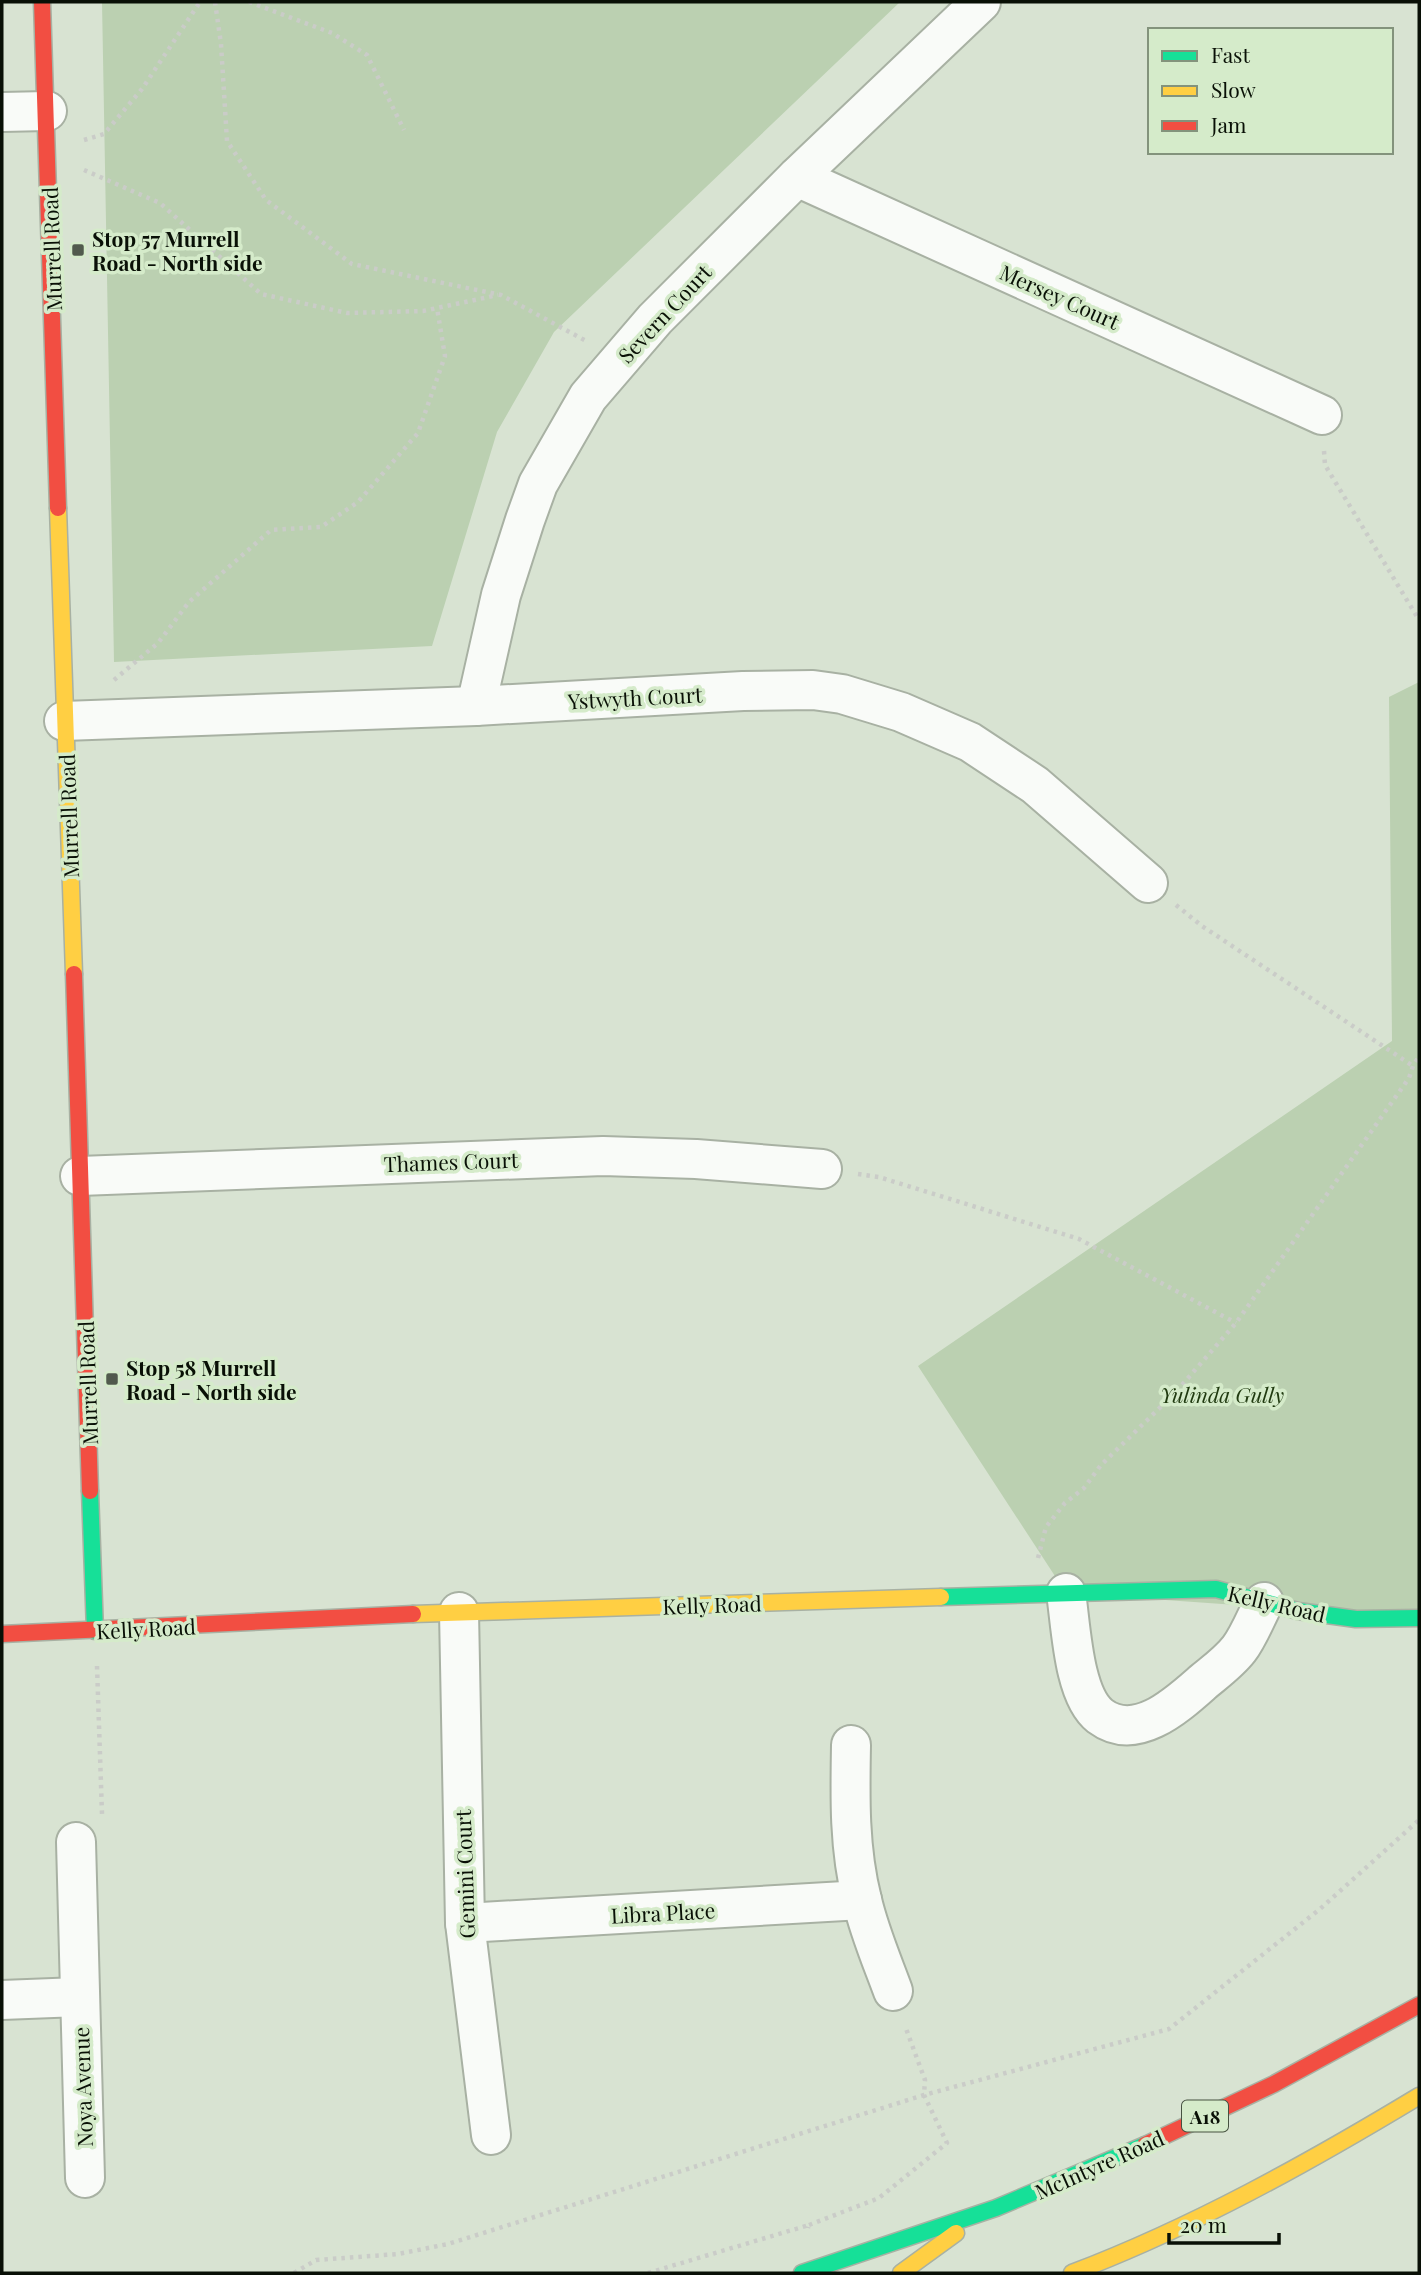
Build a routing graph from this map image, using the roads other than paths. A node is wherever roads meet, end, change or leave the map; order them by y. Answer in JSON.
{"nodes":[{"id":1,"x":43,"y":2,"type":"edge"},
{"id":2,"x":981,"y":2,"type":"edge"},
{"id":3,"x":47,"y":111,"type":"junction"},
{"id":4,"x":2,"y":112,"type":"edge"},
{"id":5,"x":797,"y":177,"type":"junction"},
{"id":6,"x":1322,"y":415,"type":"road end"},
{"id":7,"x":476,"y":706,"type":"junction"},
{"id":8,"x":64,"y":721,"type":"junction"},
{"id":9,"x":1148,"y":883,"type":"road end"},
{"id":10,"x":822,"y":1169,"type":"road end"},
{"id":11,"x":80,"y":1176,"type":"junction"},
{"id":12,"x":1066,"y":1593,"type":"junction"},
{"id":13,"x":1264,"y":1602,"type":"junction"},
{"id":14,"x":459,"y":1612,"type":"junction"},
{"id":15,"x":1419,"y":1618,"type":"edge"},
{"id":16,"x":95,"y":1631,"type":"junction"},
{"id":17,"x":2,"y":1634,"type":"edge"},
{"id":18,"x":851,"y":1745,"type":"dead end"},
{"id":19,"x":76,"y":1842,"type":"road end"},
{"id":20,"x":862,"y":1900,"type":"junction"},
{"id":21,"x":465,"y":1923,"type":"junction"},
{"id":22,"x":893,"y":1991,"type":"road end"},
{"id":23,"x":79,"y":1997,"type":"junction"},
{"id":24,"x":2,"y":2000,"type":"edge"},
{"id":25,"x":1419,"y":2005,"type":"edge"},
{"id":26,"x":1419,"y":2096,"type":"edge"},
{"id":27,"x":491,"y":2135,"type":"dead end"},
{"id":28,"x":85,"y":2178,"type":"dead end"},
{"id":29,"x":984,"y":2211,"type":"junction"},
{"id":30,"x":1140,"y":2247,"type":"junction"},
{"id":31,"x":802,"y":2273,"type":"edge"},
{"id":32,"x":901,"y":2273,"type":"edge"},
{"id":33,"x":1072,"y":2273,"type":"edge"},
{"id":34,"x":1108,"y":2273,"type":"edge"}],
"edges":[{"from":1,"to":3,"type":"street","name":"Murrell Road"},
{"from":2,"to":5,"type":"street","name":"Severn Court"},
{"from":3,"to":4,"type":"street"},
{"from":3,"to":8,"type":"street","name":"Murrell Road"},
{"from":5,"to":6,"type":"street","name":"Mersey Court"},
{"from":5,"to":7,"type":"street","name":"Severn Court"},
{"from":7,"to":8,"type":"street","name":"Ystwyth Court"},
{"from":7,"to":9,"type":"street","name":"Ystwyth Court"},
{"from":8,"to":11,"type":"street","name":"Murrell Road"},
{"from":10,"to":11,"type":"street","name":"Thames Court"},
{"from":11,"to":16,"type":"street","name":"Murrell Road"},
{"from":12,"to":13,"type":"street","name":"Kelly Road"},
{"from":12,"to":13,"type":"street"},
{"from":12,"to":14,"type":"street","name":"Kelly Road"},
{"from":13,"to":15,"type":"street","name":"Kelly Road"},
{"from":14,"to":16,"type":"street","name":"Kelly Road"},
{"from":14,"to":21,"type":"street","name":"Gemini Court"},
{"from":16,"to":17,"type":"street","name":"Kelly Road"},
{"from":18,"to":20,"type":"street"},
{"from":19,"to":23,"type":"street","name":"Noya Avenue"},
{"from":20,"to":21,"type":"street","name":"Libra Place"},
{"from":20,"to":22,"type":"street"},
{"from":21,"to":27,"type":"street","name":"Gemini Court"},
{"from":23,"to":24,"type":"street","name":"Noya Avenue"},
{"from":23,"to":28,"type":"street","name":"Noya Avenue"},
{"from":25,"to":29,"type":"street","name":"McIntyre Road","number":"A18"},
{"from":26,"to":30,"type":"street"},
{"from":29,"to":31,"type":"street","name":"McIntyre Road","number":"A18"},
{"from":29,"to":32,"type":"street"},
{"from":30,"to":33,"type":"street"},
{"from":30,"to":34,"type":"street"}]}
